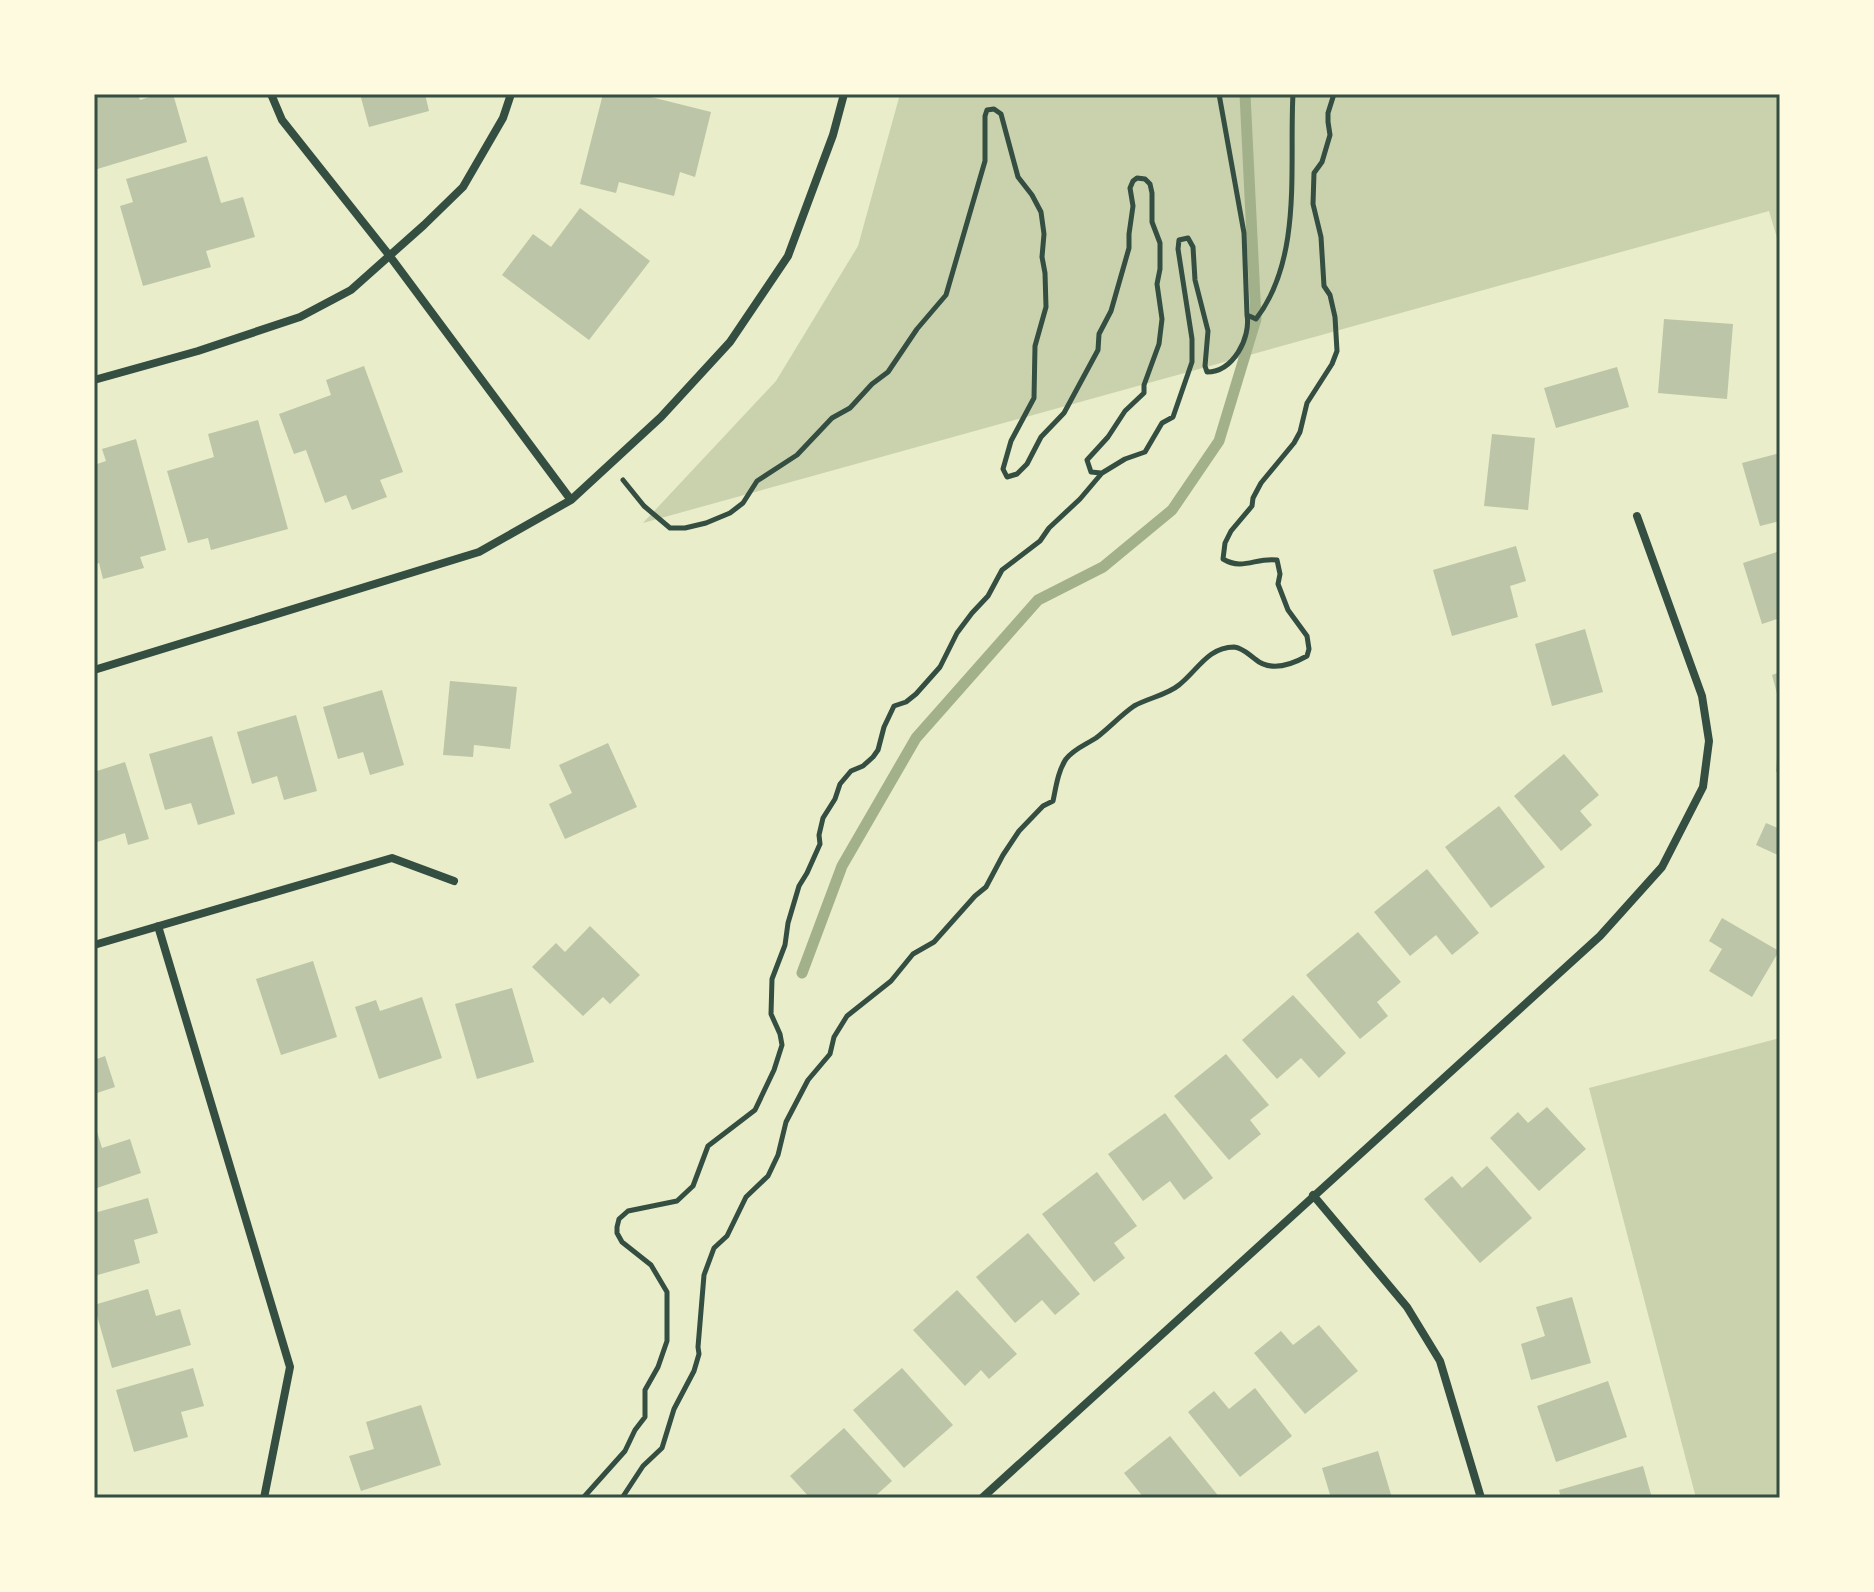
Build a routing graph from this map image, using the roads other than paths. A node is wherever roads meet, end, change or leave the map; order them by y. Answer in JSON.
{"nodes":[{"id":1,"x":271,"y":94,"type":"edge"},
{"id":2,"x":511,"y":94,"type":"edge"},
{"id":3,"x":844,"y":94,"type":"edge"},
{"id":4,"x":389,"y":255,"type":"junction"},
{"id":5,"x":94,"y":380,"type":"edge"},
{"id":6,"x":571,"y":500,"type":"junction"},
{"id":7,"x":1637,"y":516,"type":"dead end"},
{"id":8,"x":94,"y":670,"type":"edge"},
{"id":9,"x":454,"y":881,"type":"dead end"},
{"id":10,"x":158,"y":926,"type":"junction"},
{"id":11,"x":94,"y":945,"type":"edge"},
{"id":12,"x":1313,"y":1195,"type":"junction"},
{"id":13,"x":264,"y":1498,"type":"edge"},
{"id":14,"x":982,"y":1498,"type":"edge"},
{"id":15,"x":1481,"y":1498,"type":"edge"}],
"edges":[{"from":1,"to":4,"type":"street"},
{"from":2,"to":4,"type":"street"},
{"from":3,"to":6,"type":"street"},
{"from":4,"to":5,"type":"street"},
{"from":4,"to":6,"type":"street"},
{"from":6,"to":8,"type":"street"},
{"from":7,"to":12,"type":"street"},
{"from":9,"to":10,"type":"street"},
{"from":10,"to":11,"type":"street"},
{"from":10,"to":13,"type":"street"},
{"from":12,"to":14,"type":"street"},
{"from":12,"to":15,"type":"street"}]}
